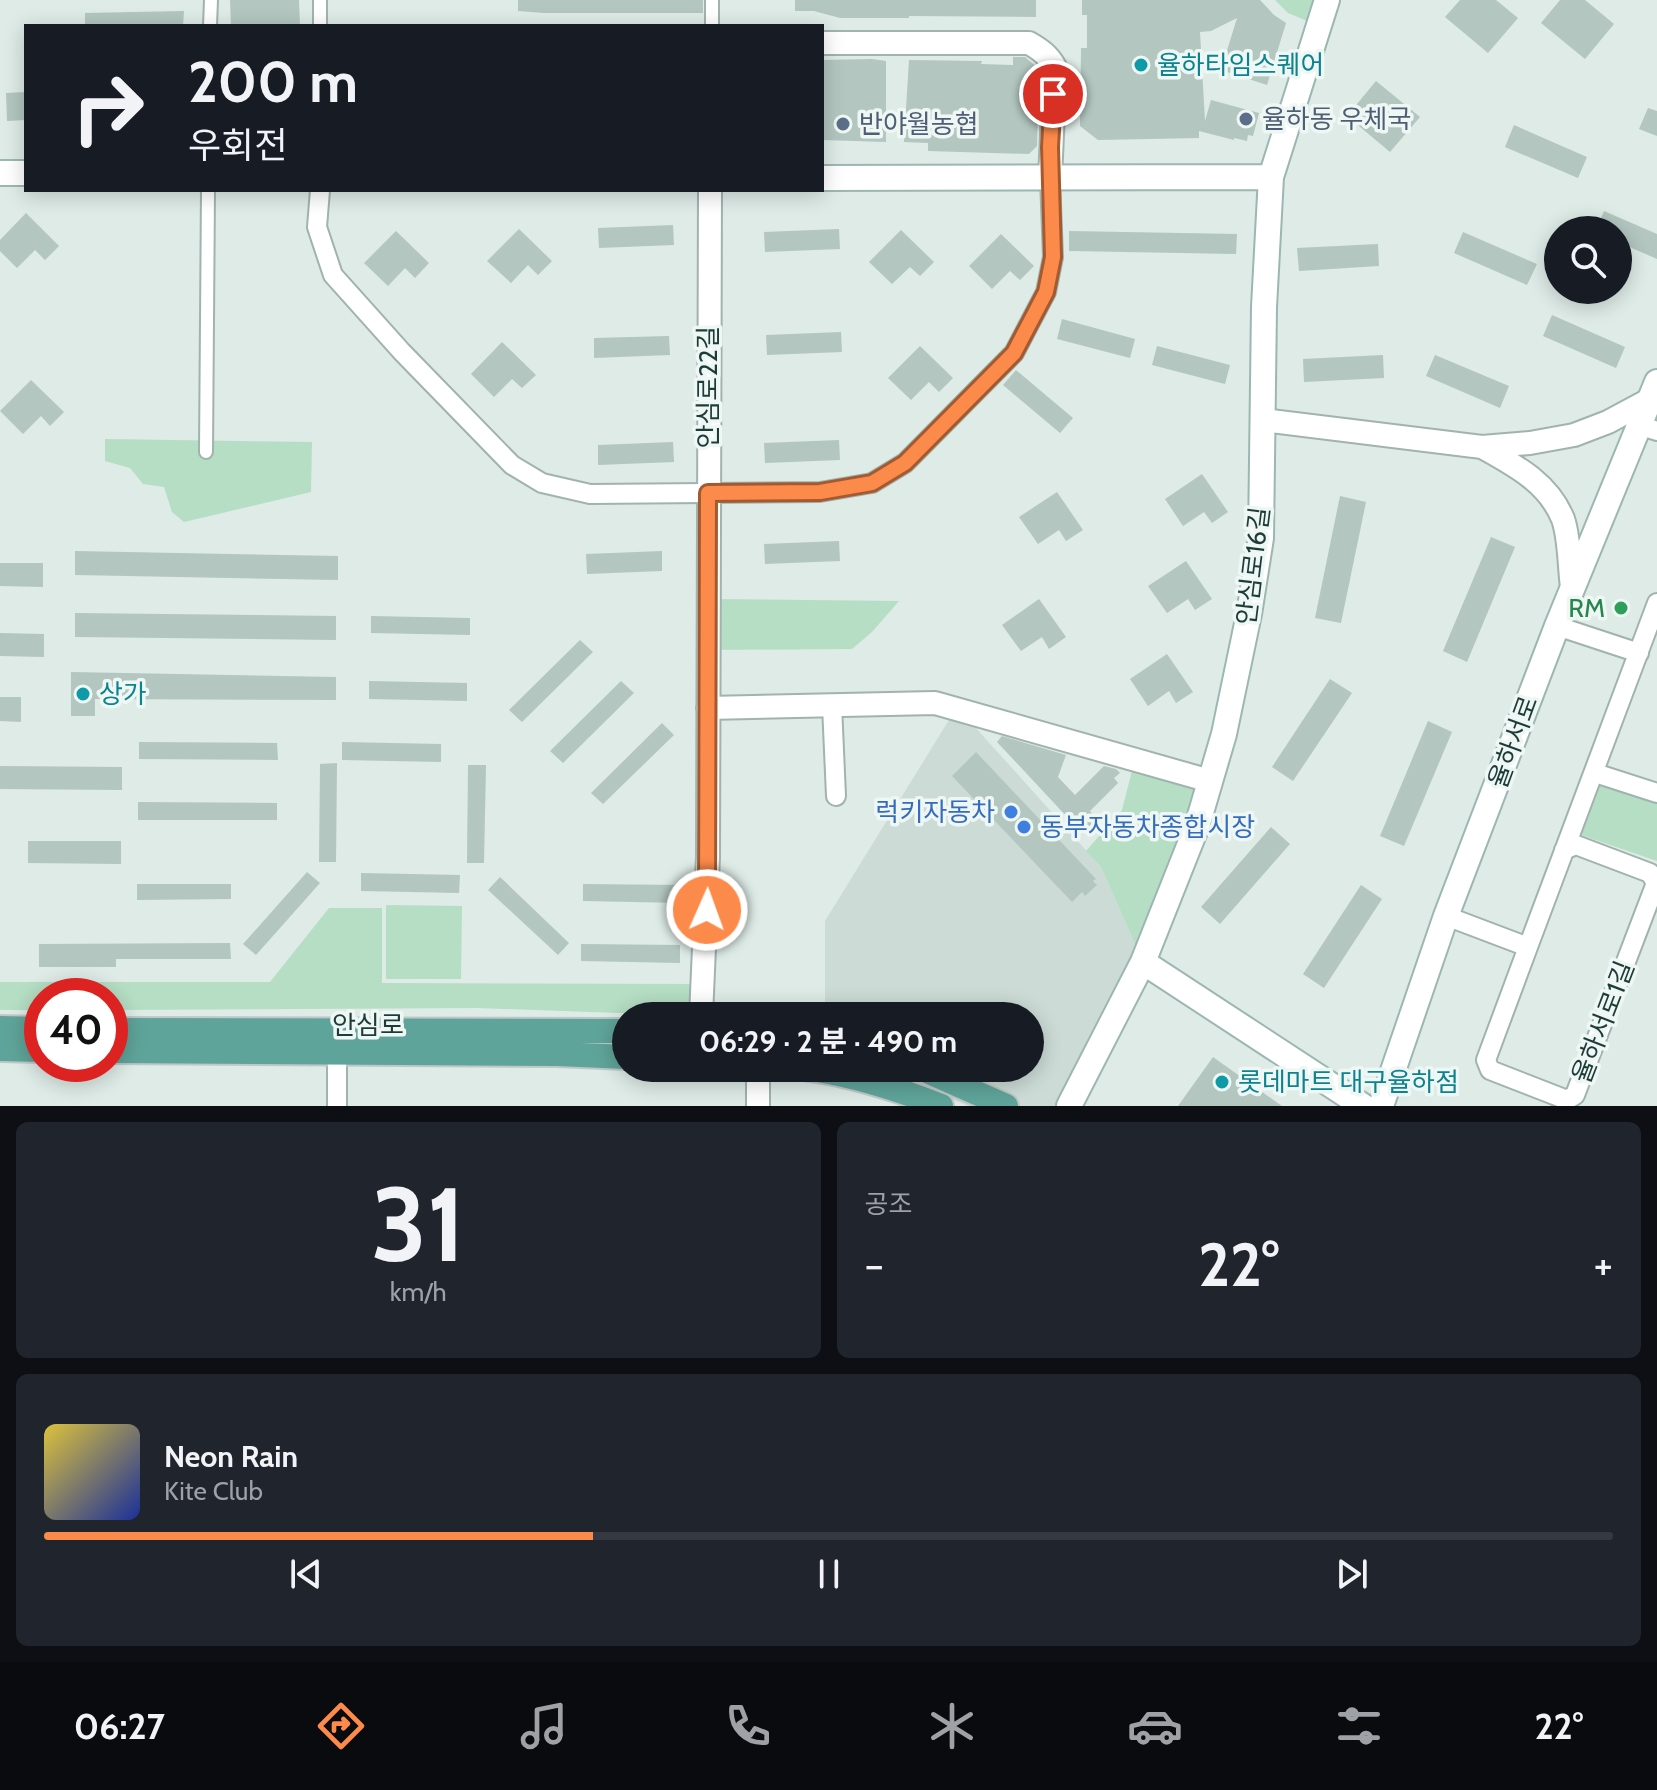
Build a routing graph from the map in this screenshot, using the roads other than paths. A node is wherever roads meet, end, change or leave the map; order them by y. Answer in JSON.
{"nodes":[{"id":1,"x":211,"y":0,"type":"edge"},
{"id":2,"x":320,"y":0,"type":"edge"},
{"id":3,"x":712,"y":0,"type":"edge"},
{"id":4,"x":1327,"y":0,"type":"edge"},
{"id":5,"x":210,"y":24,"type":"edge"},
{"id":6,"x":320,"y":24,"type":"edge"},
{"id":7,"x":712,"y":24,"type":"edge"},
{"id":8,"x":824,"y":43,"type":"edge"},
{"id":9,"x":0,"y":173,"type":"edge"},
{"id":10,"x":24,"y":173,"type":"edge"},
{"id":11,"x":1271,"y":177,"type":"junction"},
{"id":12,"x":824,"y":178,"type":"edge"},
{"id":13,"x":1050,"y":179,"type":"junction"},
{"id":14,"x":208,"y":192,"type":"edge"},
{"id":15,"x":320,"y":192,"type":"edge"},
{"id":16,"x":710,"y":192,"type":"edge"},
{"id":17,"x":1653,"y":391,"type":"edge"},
{"id":18,"x":1263,"y":420,"type":"junction"},
{"id":19,"x":1648,"y":428,"type":"edge"},
{"id":20,"x":1482,"y":447,"type":"junction"},
{"id":21,"x":206,"y":452,"type":"dead end"},
{"id":22,"x":708,"y":493,"type":"junction"},
{"id":23,"x":1572,"y":587,"type":"junction"},
{"id":24,"x":1657,"y":603,"type":"edge"},
{"id":25,"x":1557,"y":626,"type":"junction"},
{"id":26,"x":1639,"y":653,"type":"junction"},
{"id":27,"x":832,"y":705,"type":"junction"},
{"id":28,"x":708,"y":708,"type":"junction"},
{"id":29,"x":1595,"y":773,"type":"junction"},
{"id":30,"x":1210,"y":781,"type":"junction"},
{"id":31,"x":1657,"y":793,"type":"edge"},
{"id":32,"x":836,"y":796,"type":"dead end"},
{"id":33,"x":1564,"y":850,"type":"junction"},
{"id":34,"x":1446,"y":916,"type":"junction"},
{"id":35,"x":1528,"y":947,"type":"junction"},
{"id":36,"x":1143,"y":962,"type":"junction"},
{"id":37,"x":702,"y":1002,"type":"edge"},
{"id":38,"x":0,"y":1028,"type":"edge"},
{"id":39,"x":24,"y":1029,"type":"edge"},
{"id":40,"x":128,"y":1030,"type":"edge"},
{"id":41,"x":612,"y":1031,"type":"edge"},
{"id":42,"x":0,"y":1049,"type":"edge"},
{"id":43,"x":24,"y":1050,"type":"edge"},
{"id":44,"x":128,"y":1051,"type":"edge"},
{"id":45,"x":337,"y":1053,"type":"junction"},
{"id":46,"x":612,"y":1056,"type":"edge"},
{"id":47,"x":758,"y":1082,"type":"edge"},
{"id":48,"x":866,"y":1082,"type":"edge"},
{"id":49,"x":952,"y":1082,"type":"edge"},
{"id":50,"x":337,"y":1106,"type":"edge"},
{"id":51,"x":758,"y":1106,"type":"edge"},
{"id":52,"x":941,"y":1106,"type":"edge"},
{"id":53,"x":1006,"y":1106,"type":"edge"},
{"id":54,"x":1069,"y":1106,"type":"edge"},
{"id":55,"x":1363,"y":1106,"type":"edge"},
{"id":56,"x":1381,"y":1106,"type":"edge"}],
"edges":[{"from":1,"to":5,"type":"street"},
{"from":2,"to":6,"type":"street"},
{"from":3,"to":7,"type":"street"},
{"from":4,"to":11,"type":"main road","name":"안심로16길"},
{"from":8,"to":13,"type":"street"},
{"from":9,"to":10,"type":"main road"},
{"from":11,"to":13,"type":"main road"},
{"from":11,"to":18,"type":"main road","name":"안심로16길"},
{"from":12,"to":13,"type":"main road"},
{"from":13,"to":22,"type":"street"},
{"from":14,"to":21,"type":"street"},
{"from":15,"to":22,"type":"street"},
{"from":16,"to":22,"type":"street","name":"안심로22길"},
{"from":17,"to":19,"type":"main road","name":"율하서로"},
{"from":17,"to":20,"type":"street"},
{"from":18,"to":20,"type":"street"},
{"from":18,"to":30,"type":"main road","name":"안심로16길"},
{"from":19,"to":23,"type":"main road","name":"율하서로"},
{"from":20,"to":23,"type":"street"},
{"from":22,"to":28,"type":"street","name":"안심로22길"},
{"from":23,"to":25,"type":"main road","name":"율하서로"},
{"from":24,"to":26,"type":"street","name":"율하서로1길"},
{"from":25,"to":26,"type":"street"},
{"from":25,"to":34,"type":"main road","name":"율하서로"},
{"from":26,"to":29,"type":"street","name":"율하서로1길"},
{"from":27,"to":28,"type":"street"},
{"from":27,"to":30,"type":"street"},
{"from":27,"to":32,"type":"street"},
{"from":28,"to":37,"type":"street","name":"안심로22길"},
{"from":29,"to":31,"type":"street"},
{"from":29,"to":33,"type":"street","name":"율하서로1길"},
{"from":30,"to":36,"type":"main road","name":"안심로16길"},
{"from":33,"to":35,"type":"street","name":"율하서로1길"},
{"from":33,"to":35,"type":"street","name":"율하서로1길"},
{"from":34,"to":35,"type":"street"},
{"from":34,"to":56,"type":"main road","name":"율하서로"},
{"from":36,"to":54,"type":"main road","name":"안심로16길"},
{"from":36,"to":55,"type":"main road"},
{"from":38,"to":39,"type":"main road"},
{"from":40,"to":41,"type":"main road","name":"안심로"},
{"from":42,"to":43,"type":"main road"},
{"from":44,"to":45,"type":"main road","name":"안심로"},
{"from":45,"to":46,"type":"main road","name":"안심로"},
{"from":45,"to":50,"type":"street"},
{"from":47,"to":51,"type":"street"},
{"from":48,"to":52,"type":"main road"},
{"from":49,"to":53,"type":"main road"}]}
